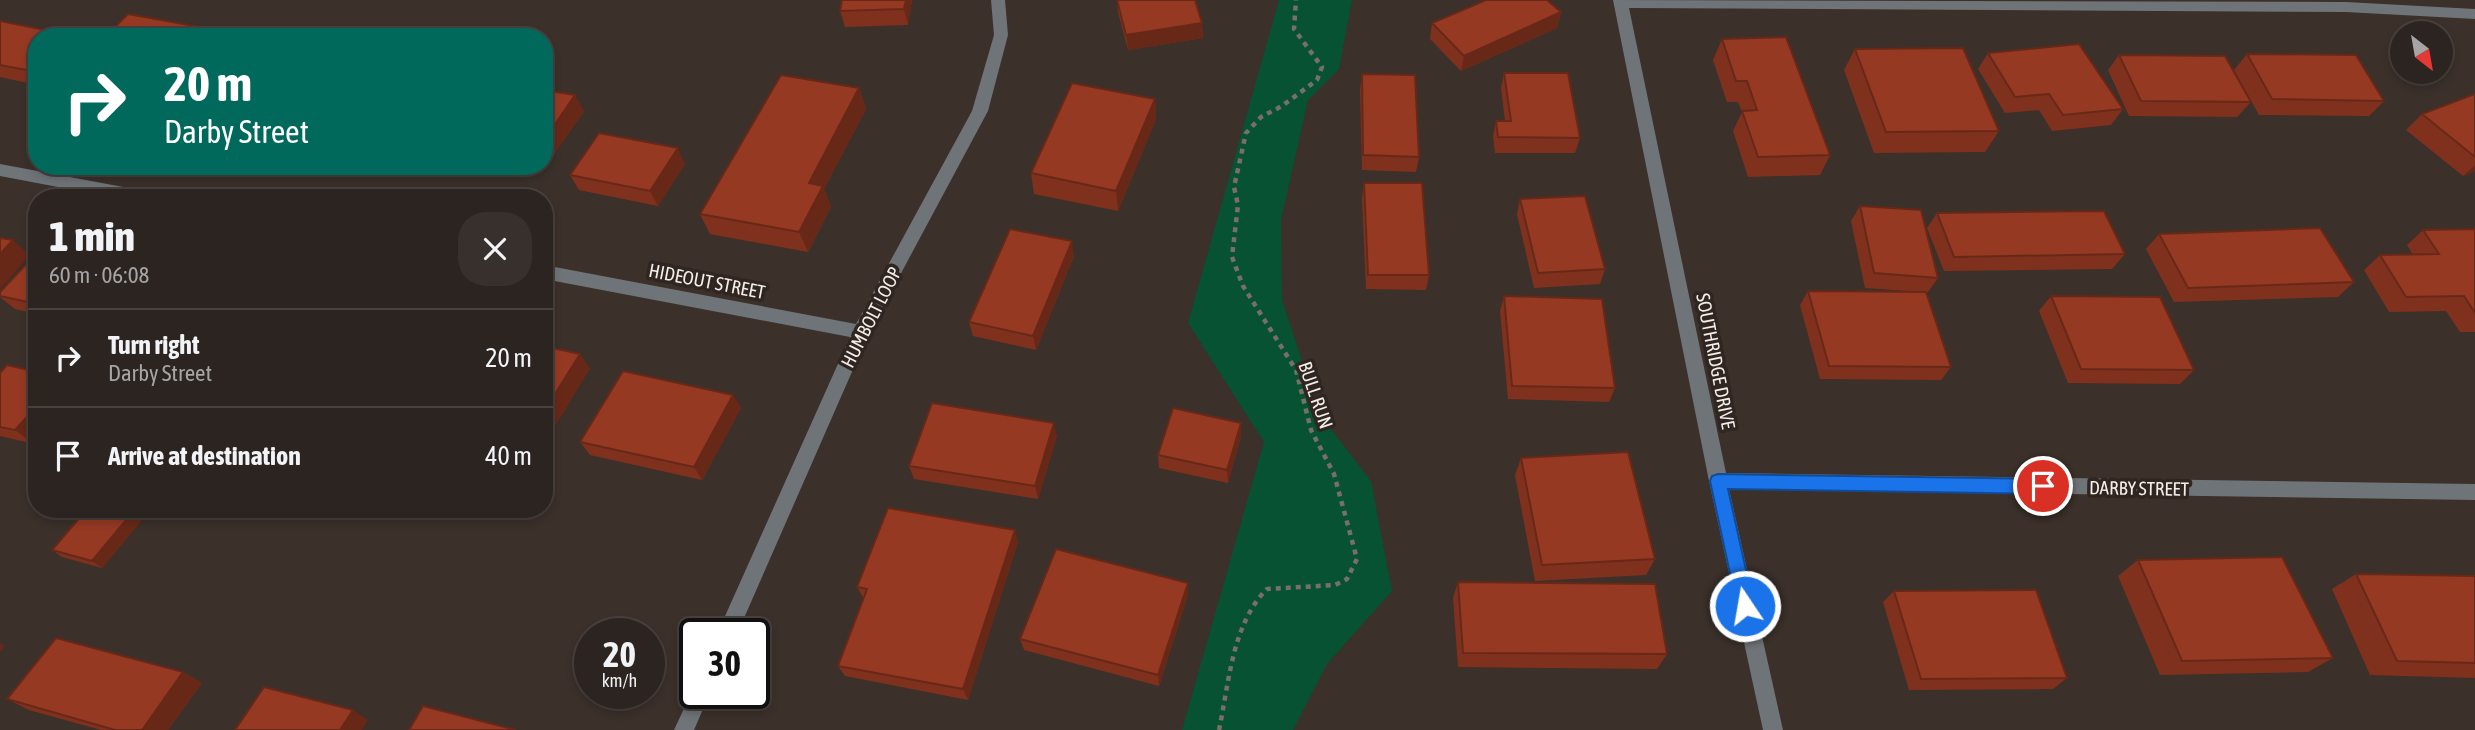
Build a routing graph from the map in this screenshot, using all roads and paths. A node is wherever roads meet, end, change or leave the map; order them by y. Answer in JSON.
{"nodes":[{"id":1,"x":998,"y":0,"type":"edge"},
{"id":2,"x":1296,"y":0,"type":"edge"},
{"id":3,"x":1620,"y":2,"type":"edge"},
{"id":4,"x":2345,"y":4,"type":"edge"},
{"id":5,"x":2475,"y":14,"type":"edge"},
{"id":6,"x":0,"y":170,"type":"edge"},
{"id":7,"x":102,"y":189,"type":"edge"},
{"id":8,"x":553,"y":274,"type":"edge"},
{"id":9,"x":861,"y":331,"type":"junction"},
{"id":10,"x":1718,"y":481,"type":"junction"},
{"id":11,"x":2475,"y":492,"type":"edge"},
{"id":12,"x":734,"y":618,"type":"edge"},
{"id":13,"x":693,"y":709,"type":"edge"},
{"id":14,"x":684,"y":730,"type":"edge"},
{"id":15,"x":1219,"y":730,"type":"edge"},
{"id":16,"x":1773,"y":730,"type":"edge"}],
"edges":[{"from":1,"to":9,"type":"street","name":"HUMBOLT LOOP"},
{"from":2,"to":15,"type":"path","name":"BULL RUN"},
{"from":3,"to":4,"type":"street"},
{"from":3,"to":10,"type":"street","name":"SOUTHRIDGE DRIVE"},
{"from":4,"to":5,"type":"street"},
{"from":6,"to":7,"type":"street"},
{"from":8,"to":9,"type":"street","name":"HIDEOUT STREET"},
{"from":9,"to":12,"type":"street","name":"HUMBOLT LOOP"},
{"from":10,"to":11,"type":"street","name":"DARBY STREET"},
{"from":10,"to":16,"type":"street","name":"SOUTHRIDGE DRIVE"},
{"from":13,"to":14,"type":"street"}]}
